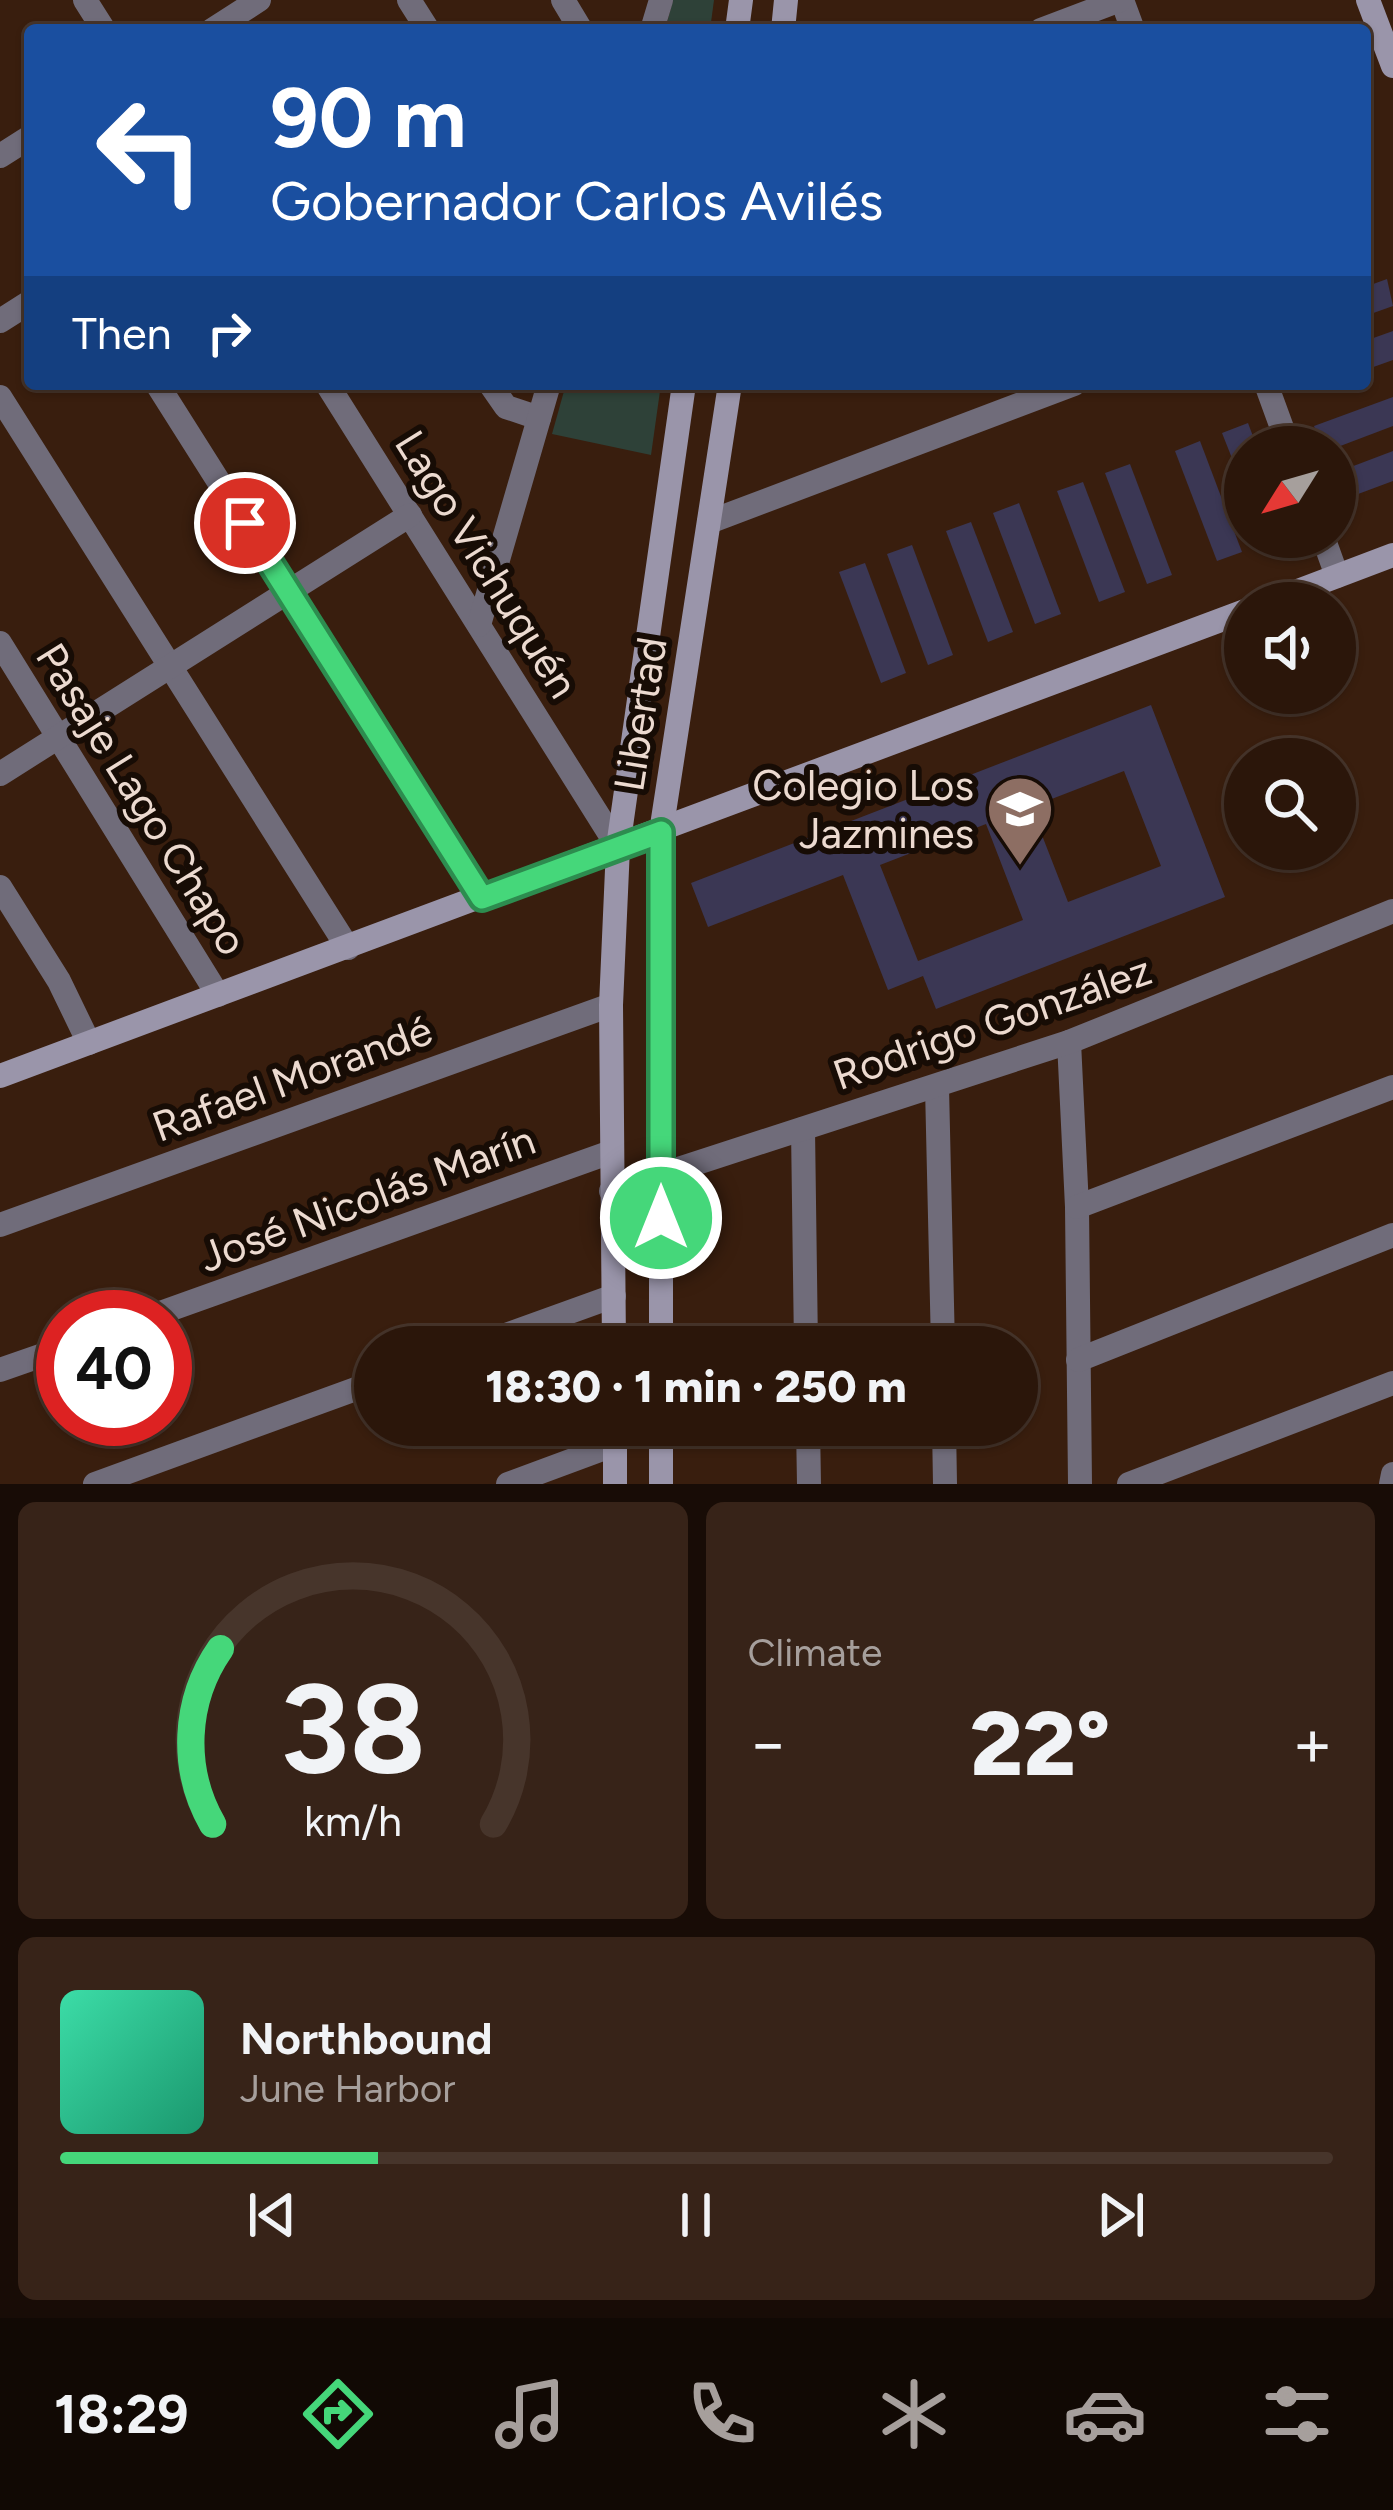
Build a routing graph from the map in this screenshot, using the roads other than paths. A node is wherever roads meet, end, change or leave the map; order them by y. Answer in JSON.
{"nodes":[{"id":1,"x":1121,"y":0,"type":"edge"},
{"id":2,"x":255,"y":1,"type":"edge"},
{"id":3,"x":1372,"y":1,"type":"edge"},
{"id":4,"x":221,"y":24,"type":"edge"},
{"id":5,"x":1057,"y":24,"type":"edge"},
{"id":6,"x":1393,"y":65,"type":"edge"},
{"id":7,"x":161,"y":390,"type":"edge"},
{"id":8,"x":331,"y":390,"type":"edge"},
{"id":9,"x":494,"y":390,"type":"edge"},
{"id":10,"x":547,"y":390,"type":"edge"},
{"id":11,"x":683,"y":390,"type":"edge"},
{"id":12,"x":729,"y":390,"type":"edge"},
{"id":13,"x":1058,"y":390,"type":"edge"},
{"id":14,"x":1268,"y":390,"type":"edge"},
{"id":15,"x":0,"y":397,"type":"edge"},
{"id":16,"x":539,"y":418,"type":"junction"},
{"id":17,"x":1281,"y":426,"type":"edge"},
{"id":18,"x":410,"y":515,"type":"junction"},
{"id":19,"x":709,"y":522,"type":"junction"},
{"id":20,"x":1393,"y":555,"type":"edge"},
{"id":21,"x":1331,"y":558,"type":"edge"},
{"id":22,"x":1337,"y":576,"type":"junction"},
{"id":23,"x":1321,"y":582,"type":"edge"},
{"id":24,"x":289,"y":592,"type":"junction"},
{"id":25,"x":1224,"y":619,"type":"edge"},
{"id":26,"x":479,"y":625,"type":"junction"},
{"id":27,"x":0,"y":643,"type":"edge"},
{"id":28,"x":171,"y":666,"type":"junction"},
{"id":29,"x":59,"y":737,"type":"junction"},
{"id":30,"x":0,"y":774,"type":"edge"},
{"id":31,"x":661,"y":832,"type":"junction"},
{"id":32,"x":618,"y":847,"type":"junction"},
{"id":33,"x":0,"y":887,"type":"edge"},
{"id":34,"x":482,"y":898,"type":"junction"},
{"id":35,"x":1393,"y":911,"type":"edge"},
{"id":36,"x":348,"y":948,"type":"junction"},
{"id":37,"x":218,"y":995,"type":"junction"},
{"id":38,"x":611,"y":1005,"type":"junction"},
{"id":39,"x":1069,"y":1042,"type":"junction"},
{"id":40,"x":89,"y":1043,"type":"junction"},
{"id":41,"x":0,"y":1076,"type":"edge"},
{"id":42,"x":938,"y":1087,"type":"junction"},
{"id":43,"x":1393,"y":1087,"type":"edge"},
{"id":44,"x":803,"y":1129,"type":"junction"},
{"id":45,"x":610,"y":1152,"type":"junction"},
{"id":46,"x":661,"y":1174,"type":"junction"},
{"id":47,"x":611,"y":1191,"type":"junction"},
{"id":48,"x":1076,"y":1207,"type":"junction"},
{"id":49,"x":0,"y":1225,"type":"edge"},
{"id":50,"x":1393,"y":1235,"type":"edge"},
{"id":51,"x":614,"y":1296,"type":"junction"},
{"id":52,"x":192,"y":1302,"type":"edge"},
{"id":53,"x":531,"y":1326,"type":"edge"},
{"id":54,"x":614,"y":1326,"type":"edge"},
{"id":55,"x":661,"y":1326,"type":"edge"},
{"id":56,"x":806,"y":1326,"type":"edge"},
{"id":57,"x":943,"y":1326,"type":"edge"},
{"id":58,"x":36,"y":1357,"type":"edge"},
{"id":59,"x":1078,"y":1360,"type":"junction"},
{"id":60,"x":0,"y":1370,"type":"edge"},
{"id":61,"x":1393,"y":1383,"type":"edge"},
{"id":62,"x":354,"y":1390,"type":"edge"},
{"id":63,"x":591,"y":1446,"type":"edge"},
{"id":64,"x":615,"y":1446,"type":"edge"},
{"id":65,"x":661,"y":1446,"type":"edge"},
{"id":66,"x":808,"y":1446,"type":"edge"},
{"id":67,"x":945,"y":1446,"type":"edge"},
{"id":68,"x":1393,"y":1474,"type":"edge"},
{"id":69,"x":94,"y":1484,"type":"edge"},
{"id":70,"x":508,"y":1484,"type":"edge"},
{"id":71,"x":616,"y":1484,"type":"edge"},
{"id":72,"x":661,"y":1484,"type":"edge"},
{"id":73,"x":808,"y":1484,"type":"edge"},
{"id":74,"x":946,"y":1484,"type":"edge"},
{"id":75,"x":1080,"y":1484,"type":"edge"},
{"id":76,"x":1129,"y":1484,"type":"edge"},
{"id":77,"x":1391,"y":1484,"type":"edge"}],
"edges":[{"from":1,"to":5,"type":"street"},
{"from":2,"to":4,"type":"street"},
{"from":3,"to":6,"type":"street"},
{"from":7,"to":24,"type":"street"},
{"from":8,"to":18,"type":"street","name":"Lago Vichuquén"},
{"from":9,"to":16,"type":"street"},
{"from":10,"to":16,"type":"street"},
{"from":11,"to":32,"type":"street","name":"Libertad"},
{"from":12,"to":19,"type":"street","name":"Libertad"},
{"from":13,"to":19,"type":"street"},
{"from":14,"to":17,"type":"street"},
{"from":15,"to":28,"type":"street"},
{"from":16,"to":26,"type":"street"},
{"from":18,"to":24,"type":"street"},
{"from":18,"to":26,"type":"street","name":"Lago Vichuquén"},
{"from":19,"to":31,"type":"street","name":"Libertad"},
{"from":20,"to":22,"type":"street"},
{"from":21,"to":22,"type":"street"},
{"from":22,"to":23,"type":"street"},
{"from":24,"to":28,"type":"street"},
{"from":24,"to":34,"type":"street"},
{"from":25,"to":31,"type":"street"},
{"from":26,"to":32,"type":"street","name":"Lago Vichuquén"},
{"from":27,"to":29,"type":"street","name":"Pasaje Lago Chapo"},
{"from":28,"to":29,"type":"street"},
{"from":28,"to":36,"type":"street"},
{"from":29,"to":30,"type":"street"},
{"from":29,"to":37,"type":"street","name":"Pasaje Lago Chapo"},
{"from":31,"to":32,"type":"street"},
{"from":31,"to":46,"type":"street","name":"Libertad"},
{"from":32,"to":34,"type":"street"},
{"from":32,"to":38,"type":"street","name":"Libertad"},
{"from":33,"to":40,"type":"street"},
{"from":34,"to":36,"type":"street"},
{"from":35,"to":39,"type":"street","name":"Rodrigo González"},
{"from":36,"to":37,"type":"street"},
{"from":37,"to":40,"type":"street"},
{"from":38,"to":45,"type":"street","name":"Libertad"},
{"from":38,"to":49,"type":"street","name":"Rafael Morandé"},
{"from":39,"to":42,"type":"street","name":"Rodrigo González"},
{"from":39,"to":48,"type":"street"},
{"from":40,"to":41,"type":"street"},
{"from":42,"to":44,"type":"street","name":"Rodrigo González"},
{"from":42,"to":57,"type":"street"},
{"from":43,"to":48,"type":"street"},
{"from":44,"to":46,"type":"street","name":"Rodrigo González"},
{"from":44,"to":56,"type":"street"},
{"from":45,"to":47,"type":"street","name":"Libertad"},
{"from":45,"to":52,"type":"street","name":"José Nicolás Marín"},
{"from":46,"to":47,"type":"street","name":"Rodrigo González"},
{"from":46,"to":55,"type":"street","name":"Libertad"},
{"from":47,"to":51,"type":"street","name":"Libertad"},
{"from":48,"to":59,"type":"street"},
{"from":50,"to":59,"type":"street"},
{"from":51,"to":53,"type":"street"},
{"from":51,"to":54,"type":"street","name":"Libertad"},
{"from":58,"to":60,"type":"street"},
{"from":59,"to":75,"type":"street"},
{"from":61,"to":76,"type":"street"},
{"from":62,"to":69,"type":"street"},
{"from":63,"to":70,"type":"street"},
{"from":64,"to":71,"type":"street"},
{"from":65,"to":72,"type":"street"},
{"from":66,"to":73,"type":"street"},
{"from":67,"to":74,"type":"street"},
{"from":68,"to":77,"type":"street"}]}
